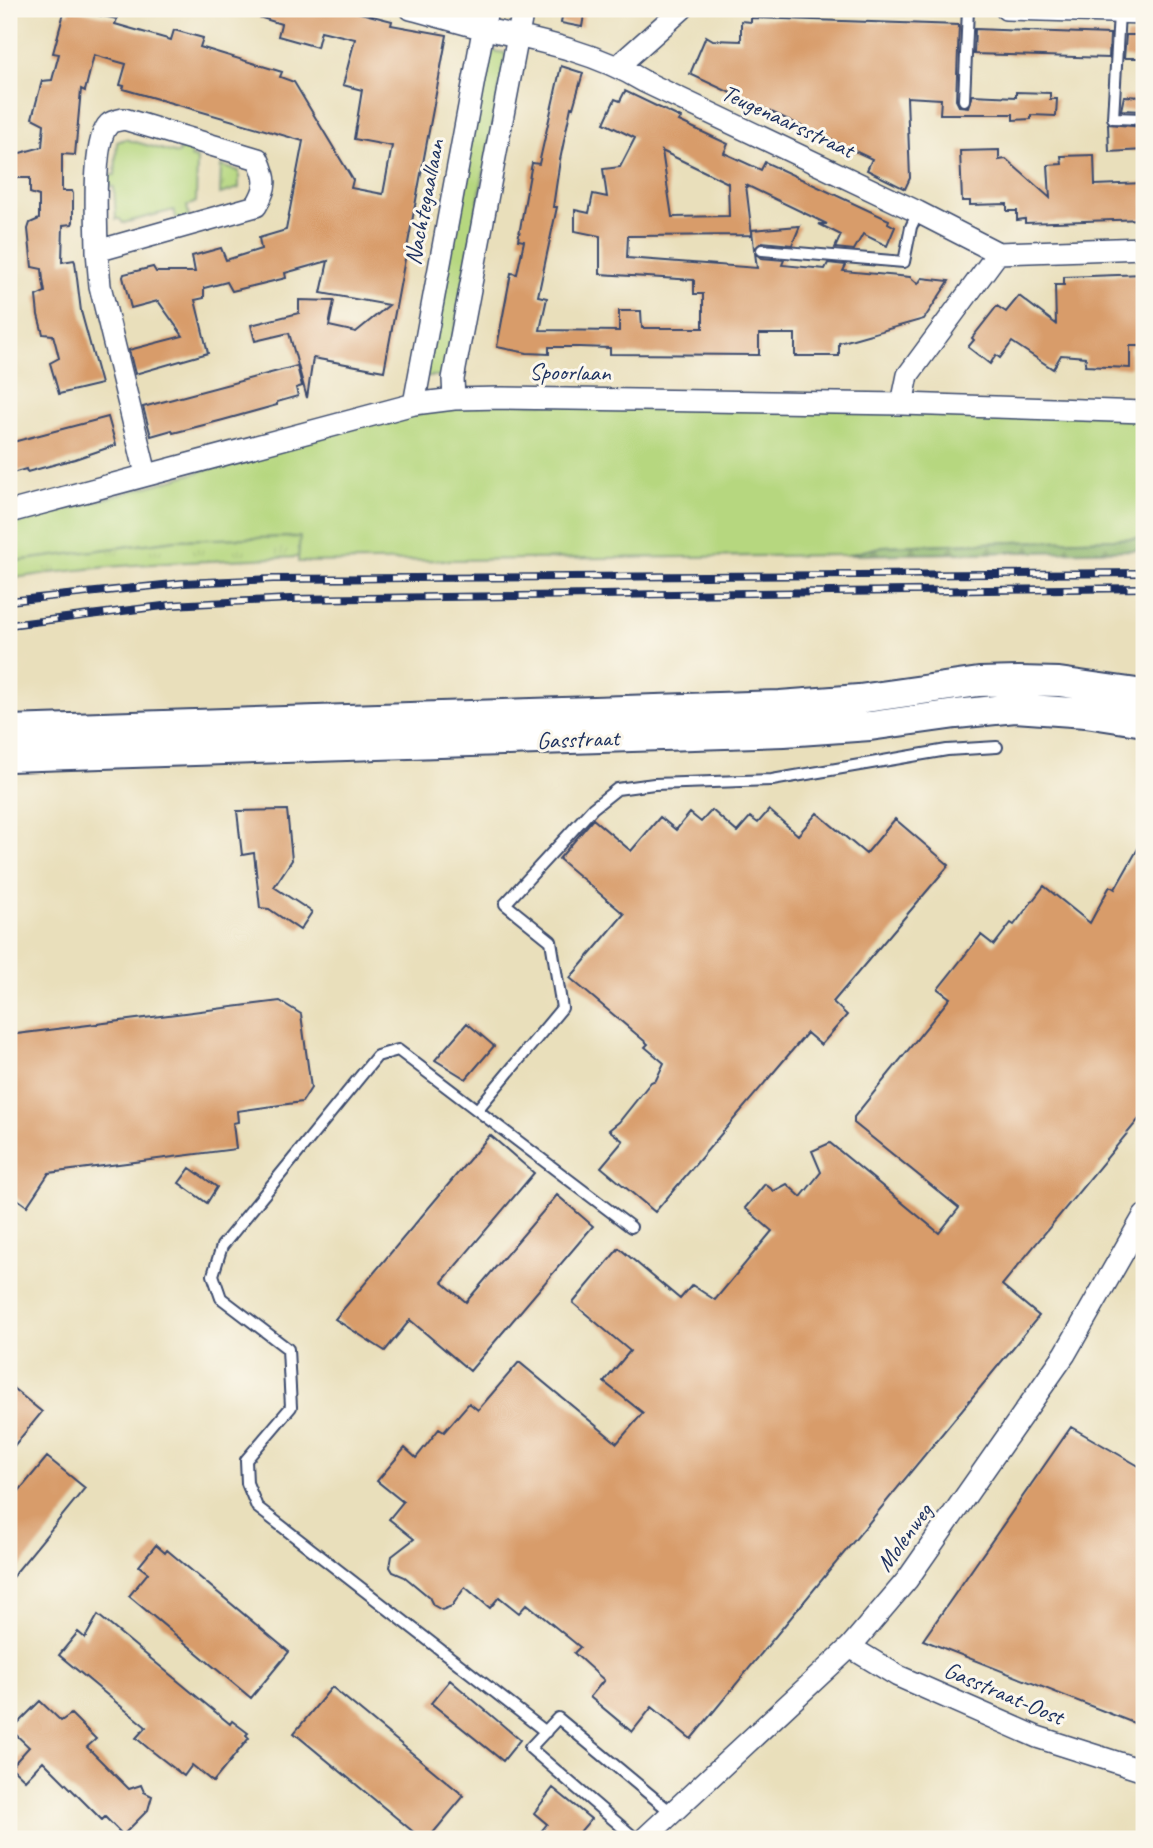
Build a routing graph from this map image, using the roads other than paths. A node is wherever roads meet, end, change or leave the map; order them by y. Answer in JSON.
{"nodes":[{"id":1,"x":411,"y":9,"type":"edge"},
{"id":2,"x":523,"y":9,"type":"edge"},
{"id":3,"x":682,"y":9,"type":"edge"},
{"id":4,"x":968,"y":9,"type":"edge"},
{"id":5,"x":1006,"y":9,"type":"edge"},
{"id":6,"x":1119,"y":13,"type":"junction"},
{"id":7,"x":1144,"y":13,"type":"edge"},
{"id":8,"x":485,"y":19,"type":"edge"},
{"id":9,"x":518,"y":35,"type":"junction"},
{"id":10,"x":618,"y":66,"type":"junction"},
{"id":11,"x":964,"y":100,"type":"dead end"},
{"id":12,"x":1144,"y":119,"type":"edge"},
{"id":13,"x":918,"y":212,"type":"junction"},
{"id":14,"x":1144,"y":248,"type":"edge"},
{"id":15,"x":762,"y":250,"type":"dead end"},
{"id":16,"x":97,"y":251,"type":"junction"},
{"id":17,"x":998,"y":253,"type":"junction"},
{"id":18,"x":454,"y":399,"type":"junction"},
{"id":19,"x":414,"y":404,"type":"junction"},
{"id":20,"x":902,"y":404,"type":"junction"},
{"id":21,"x":1144,"y":412,"type":"edge"},
{"id":22,"x":146,"y":474,"type":"junction"},
{"id":23,"x":9,"y":512,"type":"edge"},
{"id":24,"x":1144,"y":694,"type":"edge"},
{"id":25,"x":1144,"y":722,"type":"edge"},
{"id":26,"x":9,"y":730,"type":"edge"},
{"id":27,"x":997,"y":747,"type":"dead end"},
{"id":28,"x":9,"y":757,"type":"edge"},
{"id":29,"x":477,"y":1110,"type":"junction"},
{"id":30,"x":1144,"y":1216,"type":"edge"},
{"id":31,"x":631,"y":1227,"type":"dead end"},
{"id":32,"x":850,"y":1647,"type":"junction"},
{"id":33,"x":546,"y":1732,"type":"junction"},
{"id":34,"x":1144,"y":1772,"type":"edge"},
{"id":35,"x":672,"y":1813,"type":"junction"},
{"id":36,"x":636,"y":1839,"type":"edge"},
{"id":37,"x":644,"y":1839,"type":"edge"}],
"edges":[{"from":1,"to":8,"type":"street","name":"Teugenaarsstraat"},
{"from":2,"to":9,"type":"street"},
{"from":3,"to":10,"type":"street"},
{"from":4,"to":11,"type":"lane"},
{"from":5,"to":6,"type":"street"},
{"from":6,"to":7,"type":"street"},
{"from":6,"to":12,"type":"lane"},
{"from":8,"to":9,"type":"street","name":"Teugenaarsstraat"},
{"from":8,"to":19,"type":"street","name":"Nachtegaallaan"},
{"from":9,"to":10,"type":"street","name":"Teugenaarsstraat"},
{"from":9,"to":18,"type":"street"},
{"from":10,"to":13,"type":"street","name":"Teugenaarsstraat"},
{"from":13,"to":15,"type":"lane"},
{"from":13,"to":17,"type":"street","name":"Teugenaarsstraat"},
{"from":14,"to":17,"type":"street","name":"Teugenaarsstraat"},
{"from":16,"to":16,"type":"street"},
{"from":16,"to":22,"type":"street"},
{"from":17,"to":20,"type":"street"},
{"from":18,"to":19,"type":"street","name":"Spoorlaan"},
{"from":18,"to":20,"type":"street","name":"Spoorlaan"},
{"from":19,"to":22,"type":"street","name":"Spoorlaan"},
{"from":20,"to":21,"type":"street","name":"Spoorlaan"},
{"from":22,"to":23,"type":"street","name":"Spoorlaan"},
{"from":24,"to":26,"type":"street","name":"Gasstraat"},
{"from":25,"to":28,"type":"street","name":"Gasstraat"},
{"from":27,"to":29,"type":"lane"},
{"from":29,"to":31,"type":"lane"},
{"from":29,"to":33,"type":"lane"},
{"from":30,"to":32,"type":"street","name":"Molenweg"},
{"from":32,"to":34,"type":"street","name":"Gasstraat-Oost"},
{"from":32,"to":35,"type":"street","name":"Molenweg"},
{"from":33,"to":35,"type":"lane"},
{"from":33,"to":36,"type":"lane"},
{"from":35,"to":37,"type":"street","name":"Molenweg"}]}
